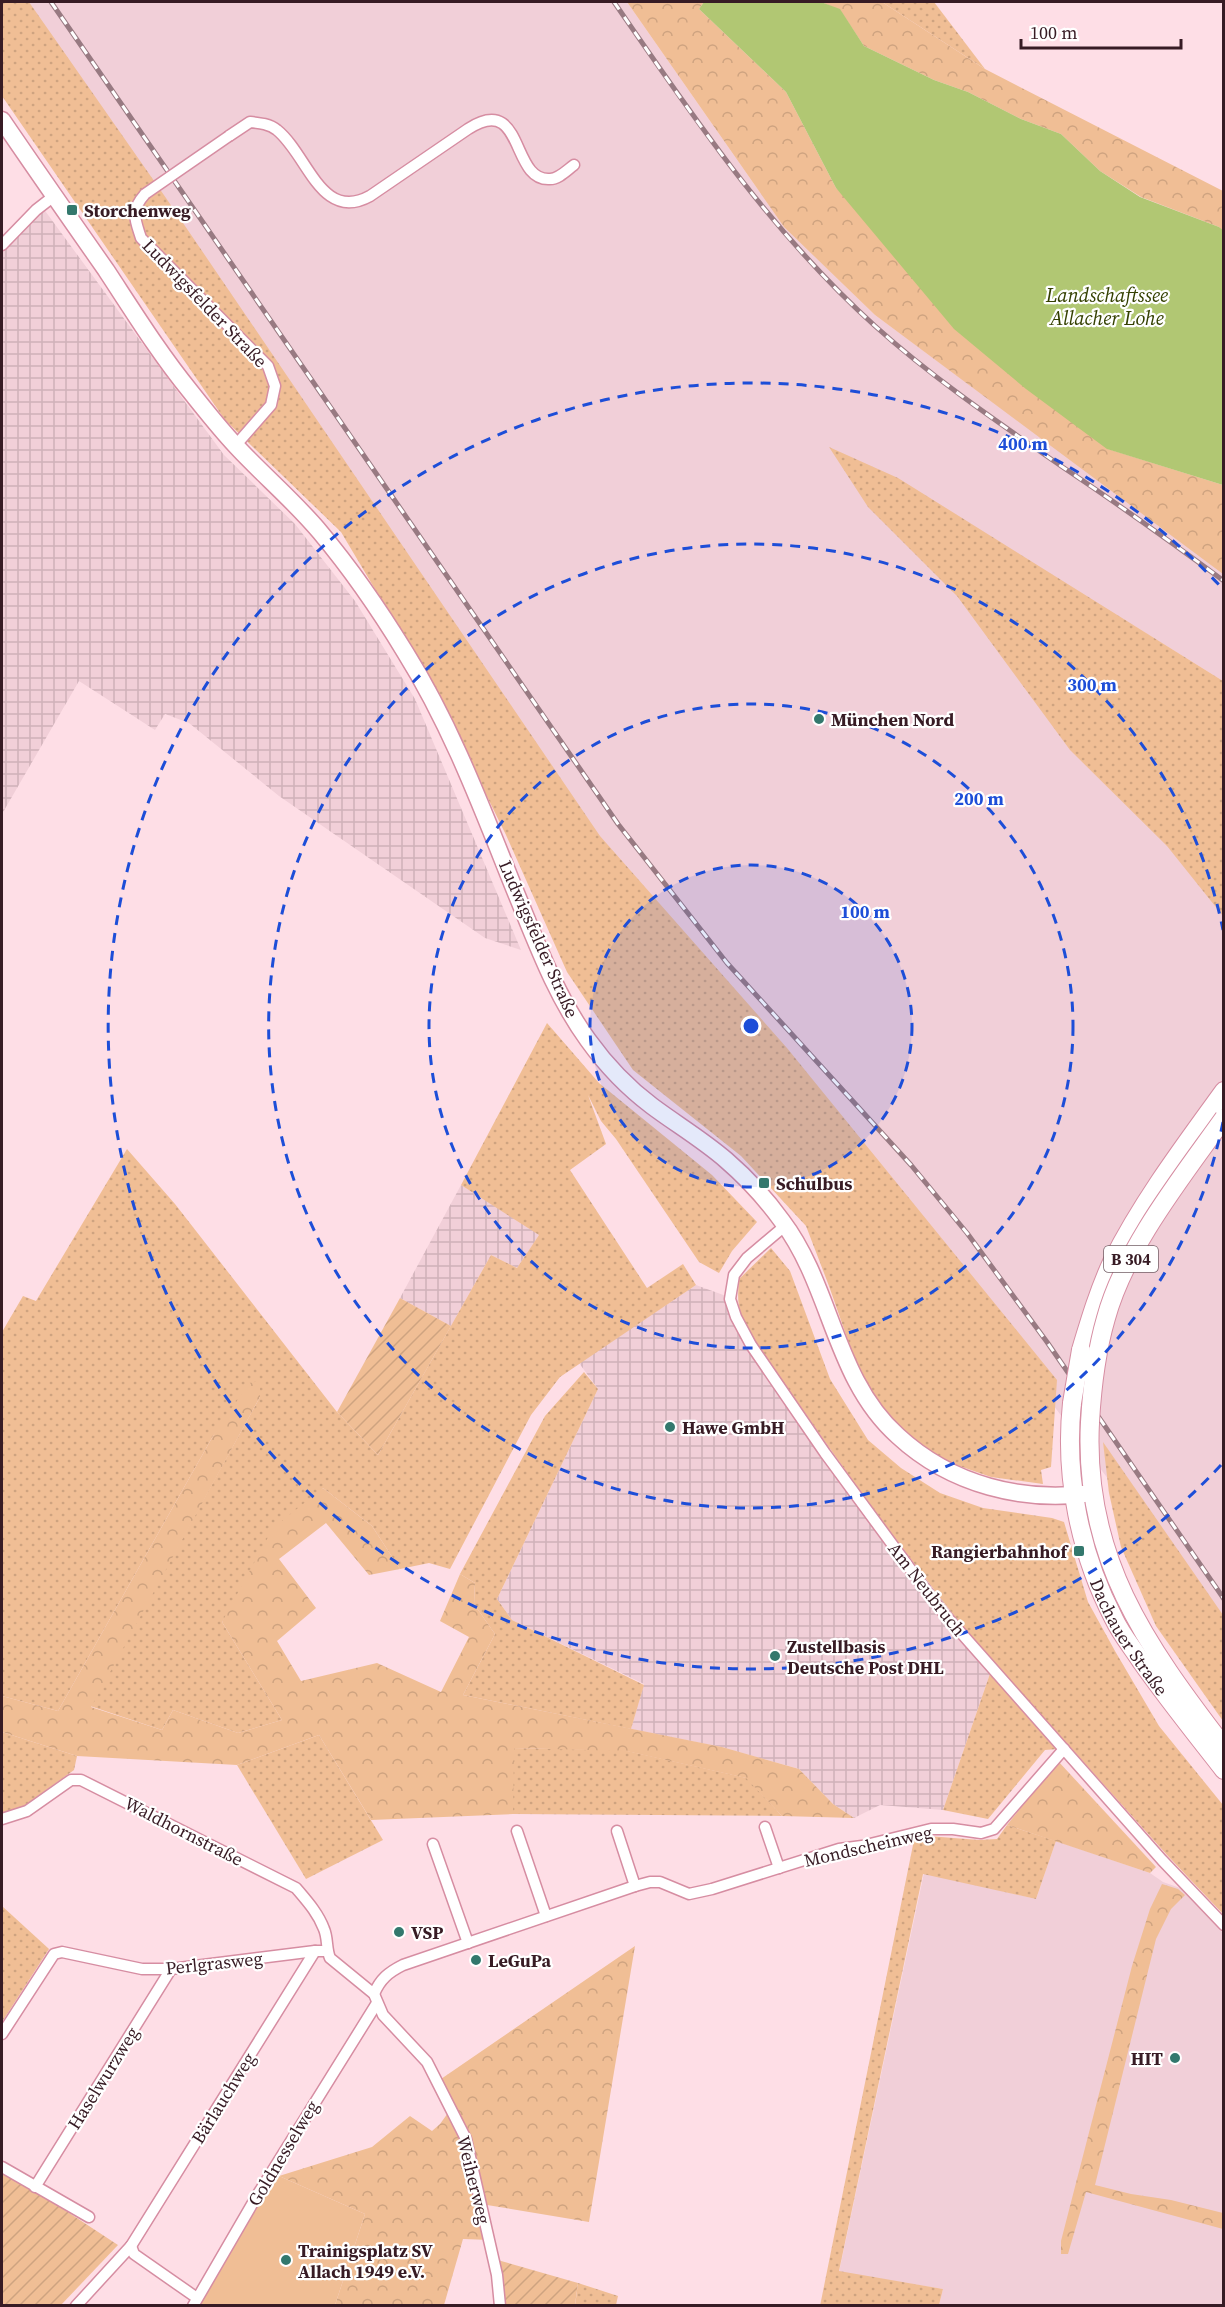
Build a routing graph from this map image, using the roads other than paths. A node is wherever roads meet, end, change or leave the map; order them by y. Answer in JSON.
{"nodes":[{"id":1,"x":2,"y":120,"type":"edge"},
{"id":2,"x":574,"y":165,"type":"dead end"},
{"id":3,"x":54,"y":196,"type":"junction"},
{"id":4,"x":2,"y":245,"type":"edge"},
{"id":5,"x":236,"y":446,"type":"junction"},
{"id":6,"x":1224,"y":1091,"type":"edge"},
{"id":7,"x":1224,"y":1118,"type":"edge"},
{"id":8,"x":786,"y":1226,"type":"junction"},
{"id":9,"x":1094,"y":1493,"type":"junction"},
{"id":10,"x":1074,"y":1496,"type":"junction"},
{"id":11,"x":1224,"y":1747,"type":"edge"},
{"id":12,"x":1064,"y":1749,"type":"junction"},
{"id":13,"x":1224,"y":1770,"type":"edge"},
{"id":14,"x":2,"y":1819,"type":"edge"},
{"id":15,"x":765,"y":1827,"type":"dead end"},
{"id":16,"x":617,"y":1831,"type":"dead end"},
{"id":17,"x":517,"y":1832,"type":"dead end"},
{"id":18,"x":433,"y":1844,"type":"dead end"},
{"id":19,"x":779,"y":1868,"type":"junction"},
{"id":20,"x":635,"y":1886,"type":"junction"},
{"id":21,"x":546,"y":1916,"type":"junction"},
{"id":22,"x":1224,"y":1925,"type":"edge"},
{"id":23,"x":468,"y":1943,"type":"junction"},
{"id":24,"x":315,"y":1951,"type":"junction"},
{"id":25,"x":329,"y":1955,"type":"junction"},
{"id":26,"x":171,"y":1969,"type":"junction"},
{"id":27,"x":375,"y":1998,"type":"junction"},
{"id":28,"x":2,"y":2034,"type":"edge"},
{"id":29,"x":2,"y":2167,"type":"edge"},
{"id":30,"x":35,"y":2187,"type":"junction"},
{"id":31,"x":89,"y":2217,"type":"dead end"},
{"id":32,"x":131,"y":2246,"type":"junction"},
{"id":33,"x":195,"y":2302,"type":"edge"},
{"id":34,"x":76,"y":2306,"type":"edge"},
{"id":35,"x":500,"y":2306,"type":"edge"}],
"edges":[{"from":1,"to":3,"type":"street","name":"Ludwigsfelder Straße"},
{"from":2,"to":5,"type":"street","name":"Ludwigsfelder Straße","bridge":true},
{"from":3,"to":4,"type":"street"},
{"from":3,"to":5,"type":"street","name":"Ludwigsfelder Straße"},
{"from":5,"to":8,"type":"street","name":"Ludwigsfelder Straße"},
{"from":6,"to":10,"type":"main road","name":"Dachauer Straße","number":"B 304","bridge":true},
{"from":7,"to":9,"type":"main road","name":"Dachauer Straße","number":"B 304","bridge":true},
{"from":8,"to":10,"type":"street","name":"Ludwigsfelder Straße"},
{"from":8,"to":12,"type":"street","name":"Am Neubruch"},
{"from":9,"to":10,"type":"street","name":"Ludwigsfelder Straße"},
{"from":9,"to":11,"type":"main road","name":"Dachauer Straße","number":"B 304"},
{"from":10,"to":13,"type":"main road","name":"Dachauer Straße","number":"B 304"},
{"from":12,"to":19,"type":"street","name":"Mondscheinweg"},
{"from":12,"to":22,"type":"street","name":"Am Neubruch"},
{"from":14,"to":25,"type":"street","name":"Waldhornstraße"},
{"from":15,"to":19,"type":"street","name":"Mondscheinweg"},
{"from":16,"to":20,"type":"street"},
{"from":17,"to":21,"type":"street"},
{"from":18,"to":23,"type":"street"},
{"from":19,"to":20,"type":"street","name":"Mondscheinweg"},
{"from":20,"to":21,"type":"street","name":"Mondscheinweg"},
{"from":21,"to":23,"type":"street","name":"Mondscheinweg"},
{"from":23,"to":27,"type":"street","name":"Mondscheinweg"},
{"from":24,"to":25,"type":"street","name":"Perlgrasweg"},
{"from":24,"to":26,"type":"street","name":"Perlgrasweg"},
{"from":24,"to":32,"type":"street","name":"Bärlauchweg"},
{"from":25,"to":27,"type":"street","name":"Weiherweg"},
{"from":26,"to":28,"type":"street","name":"Perlgrasweg"},
{"from":26,"to":30,"type":"street","name":"Haselwurzweg"},
{"from":27,"to":33,"type":"street","name":"Goldnesselweg"},
{"from":27,"to":35,"type":"street","name":"Weiherweg"},
{"from":29,"to":30,"type":"street"},
{"from":30,"to":31,"type":"street"},
{"from":32,"to":33,"type":"street"},
{"from":32,"to":34,"type":"street","name":"Bärlauchweg"}]}
